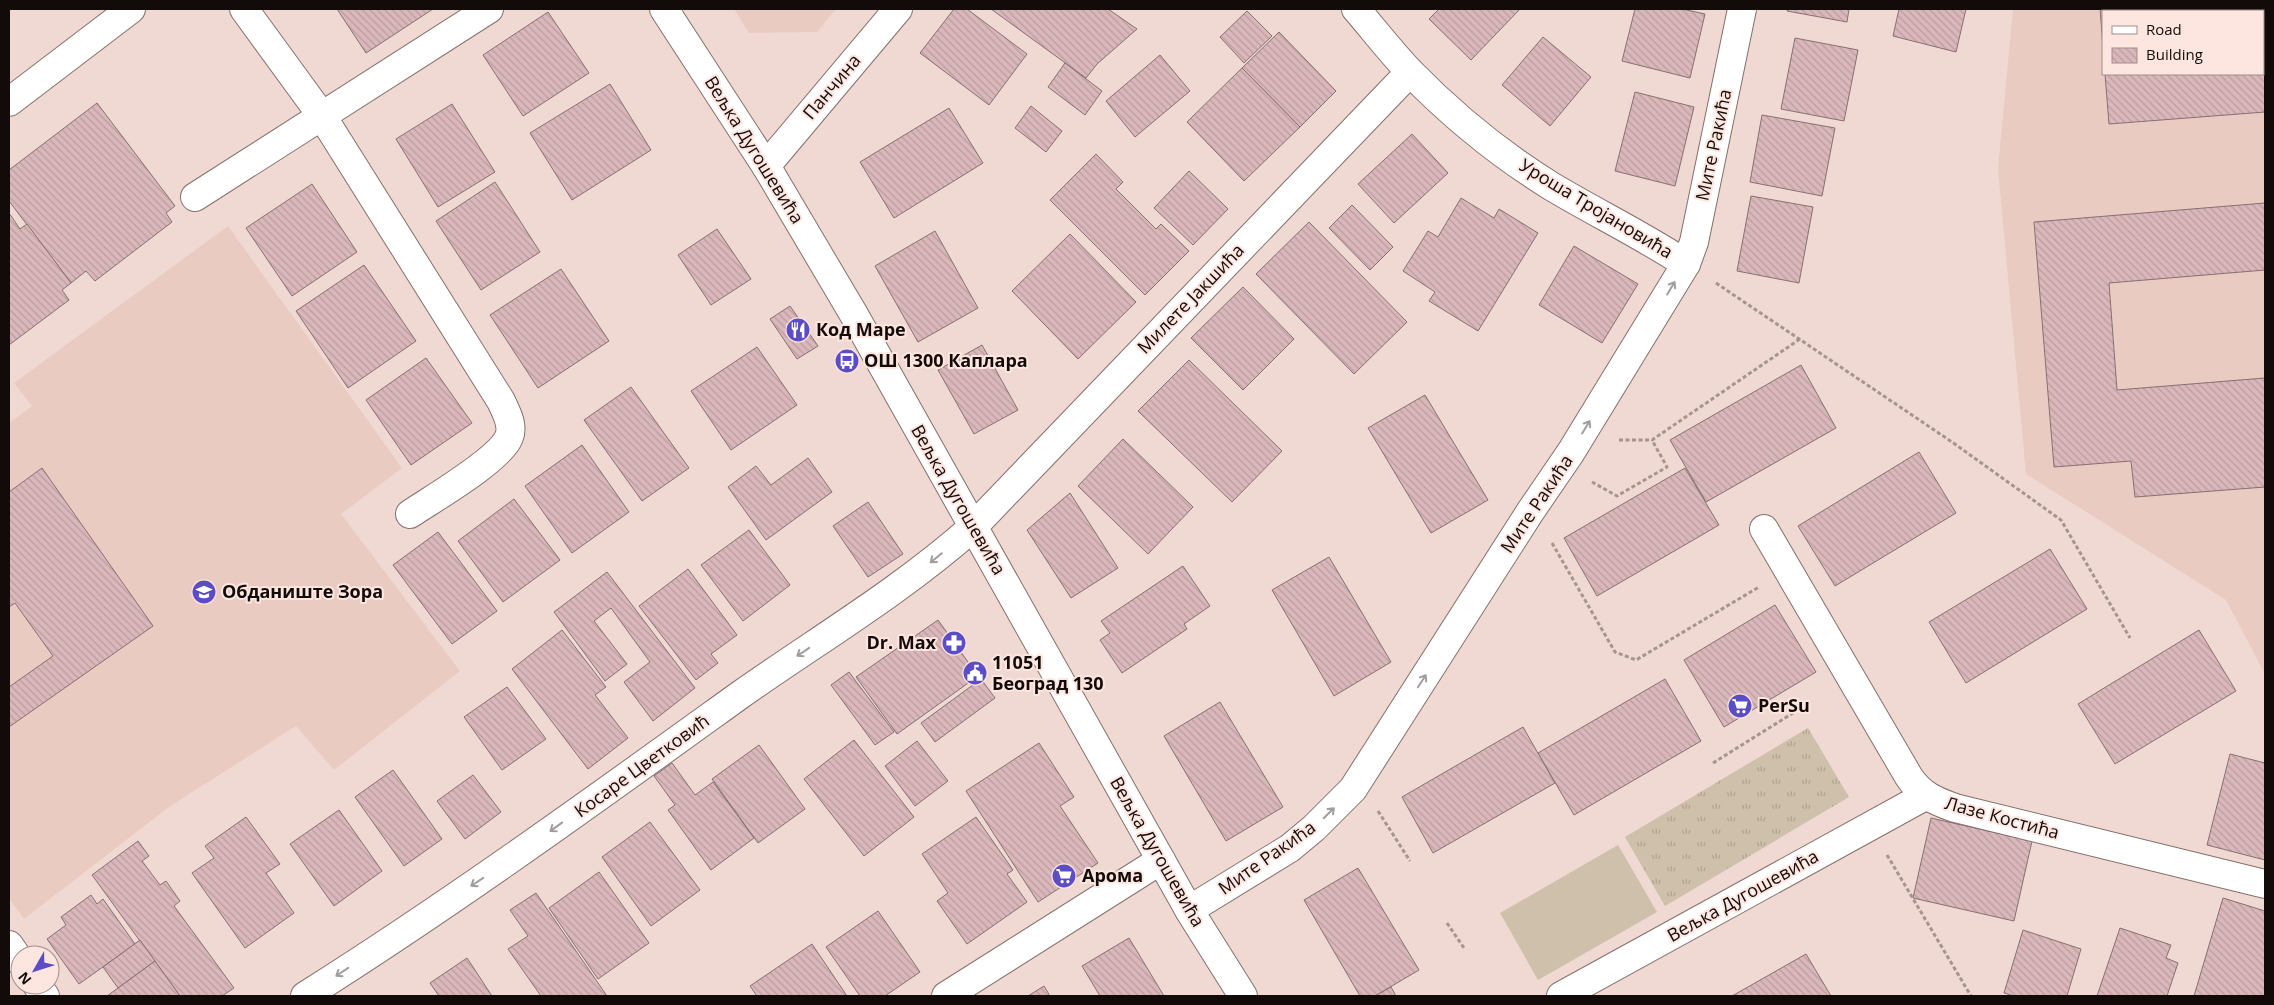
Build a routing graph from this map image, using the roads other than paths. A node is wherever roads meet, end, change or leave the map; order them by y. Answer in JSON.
{"nodes":[{"id":1,"x":132,"y":9,"type":"edge"},
{"id":2,"x":244,"y":9,"type":"edge"},
{"id":3,"x":489,"y":9,"type":"edge"},
{"id":4,"x":664,"y":9,"type":"edge"},
{"id":5,"x":898,"y":9,"type":"edge"},
{"id":6,"x":1356,"y":9,"type":"edge"},
{"id":7,"x":1742,"y":9,"type":"edge"},
{"id":8,"x":1410,"y":72,"type":"junction"},
{"id":9,"x":9,"y":102,"type":"edge"},
{"id":10,"x":322,"y":116,"type":"junction"},
{"id":11,"x":766,"y":166,"type":"junction"},
{"id":12,"x":195,"y":197,"type":"dead end"},
{"id":13,"x":1686,"y":264,"type":"junction"},
{"id":14,"x":410,"y":514,"type":"dead end"},
{"id":15,"x":973,"y":527,"type":"junction"},
{"id":16,"x":1764,"y":529,"type":"dead end"},
{"id":17,"x":1925,"y":796,"type":"junction"},
{"id":18,"x":1161,"y":860,"type":"junction"},
{"id":19,"x":2265,"y":884,"type":"edge"},
{"id":20,"x":1189,"y":910,"type":"junction"},
{"id":21,"x":305,"y":996,"type":"edge"},
{"id":22,"x":946,"y":996,"type":"edge"},
{"id":23,"x":1243,"y":996,"type":"edge"},
{"id":24,"x":1561,"y":996,"type":"edge"}],
"edges":[{"from":1,"to":9,"type":"street"},
{"from":2,"to":10,"type":"street"},
{"from":3,"to":10,"type":"street"},
{"from":4,"to":11,"type":"street","name":"Вељка Дугошевића"},
{"from":5,"to":11,"type":"street","name":"Панчина"},
{"from":6,"to":8,"type":"street","name":"Уроша Тројановића"},
{"from":7,"to":13,"type":"street","name":"Мите Ракића"},
{"from":8,"to":13,"type":"street","name":"Уроша Тројановића"},
{"from":8,"to":15,"type":"street","name":"Милете Јакшића"},
{"from":10,"to":12,"type":"street"},
{"from":10,"to":14,"type":"street"},
{"from":11,"to":15,"type":"street","name":"Вељка Дугошевића"},
{"from":20,"to":13,"type":"street","name":"Мите Ракића","one_way":true},
{"from":15,"to":18,"type":"street","name":"Вељка Дугошевића"},
{"from":15,"to":21,"type":"street","name":"Косаре Цветковић","one_way":true},
{"from":16,"to":17,"type":"street","name":"Лазе Костића"},
{"from":17,"to":19,"type":"street","name":"Лазе Костића"},
{"from":17,"to":24,"type":"street","name":"Вељка Дугошевића"},
{"from":18,"to":20,"type":"street","name":"Вељка Дугошевића"},
{"from":18,"to":22,"type":"street"},
{"from":20,"to":23,"type":"street","name":"Вељка Дугошевића"}]}
